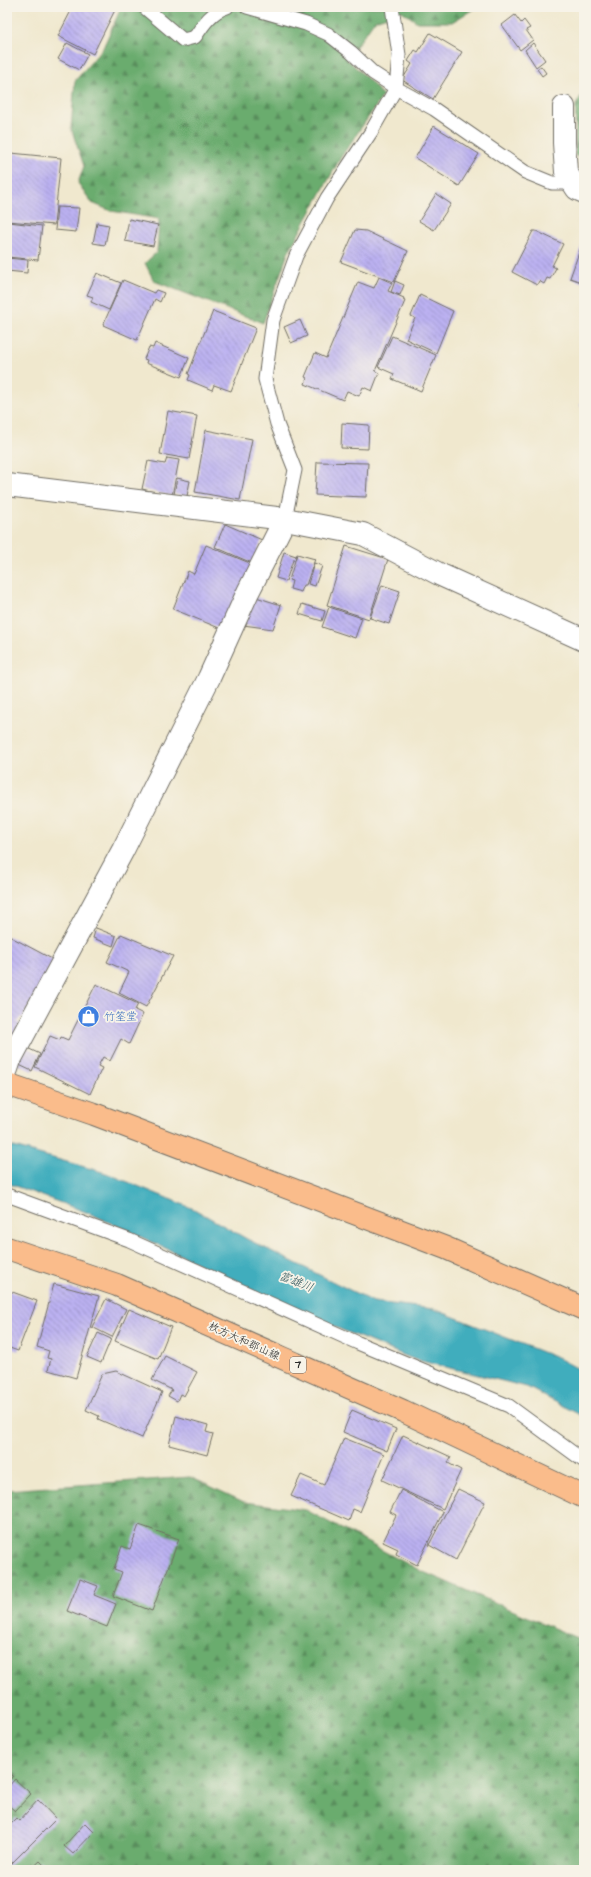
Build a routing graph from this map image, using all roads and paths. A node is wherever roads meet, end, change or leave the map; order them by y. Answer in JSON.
{"nodes":[{"id":1,"x":144,"y":7,"type":"edge"},
{"id":2,"x":227,"y":7,"type":"edge"},
{"id":3,"x":247,"y":7,"type":"edge"},
{"id":4,"x":392,"y":7,"type":"edge"},
{"id":5,"x":396,"y":88,"type":"junction"},
{"id":6,"x":564,"y":107,"type":"dead end"},
{"id":7,"x":578,"y":187,"type":"edge"},
{"id":8,"x":7,"y":485,"type":"edge"},
{"id":9,"x":285,"y":519,"type":"junction"},
{"id":10,"x":584,"y":640,"type":"edge"},
{"id":11,"x":7,"y":1069,"type":"edge"},
{"id":12,"x":7,"y":1084,"type":"edge"},
{"id":13,"x":7,"y":1195,"type":"edge"},
{"id":14,"x":7,"y":1248,"type":"edge"},
{"id":15,"x":584,"y":1309,"type":"edge"},
{"id":16,"x":584,"y":1461,"type":"edge"},
{"id":17,"x":584,"y":1497,"type":"edge"}],
"edges":[{"from":1,"to":2,"type":"lane"},
{"from":3,"to":5,"type":"lane"},
{"from":4,"to":5,"type":"lane"},
{"from":5,"to":7,"type":"lane"},
{"from":5,"to":9,"type":"lane"},
{"from":6,"to":7,"type":"street"},
{"from":8,"to":9,"type":"street"},
{"from":9,"to":10,"type":"street"},
{"from":9,"to":11,"type":"street"},
{"from":12,"to":15,"type":"main road"},
{"from":13,"to":16,"type":"lane"},
{"from":14,"to":17,"type":"main road","name":"枚方大和郡山線","number":"7"}]}
